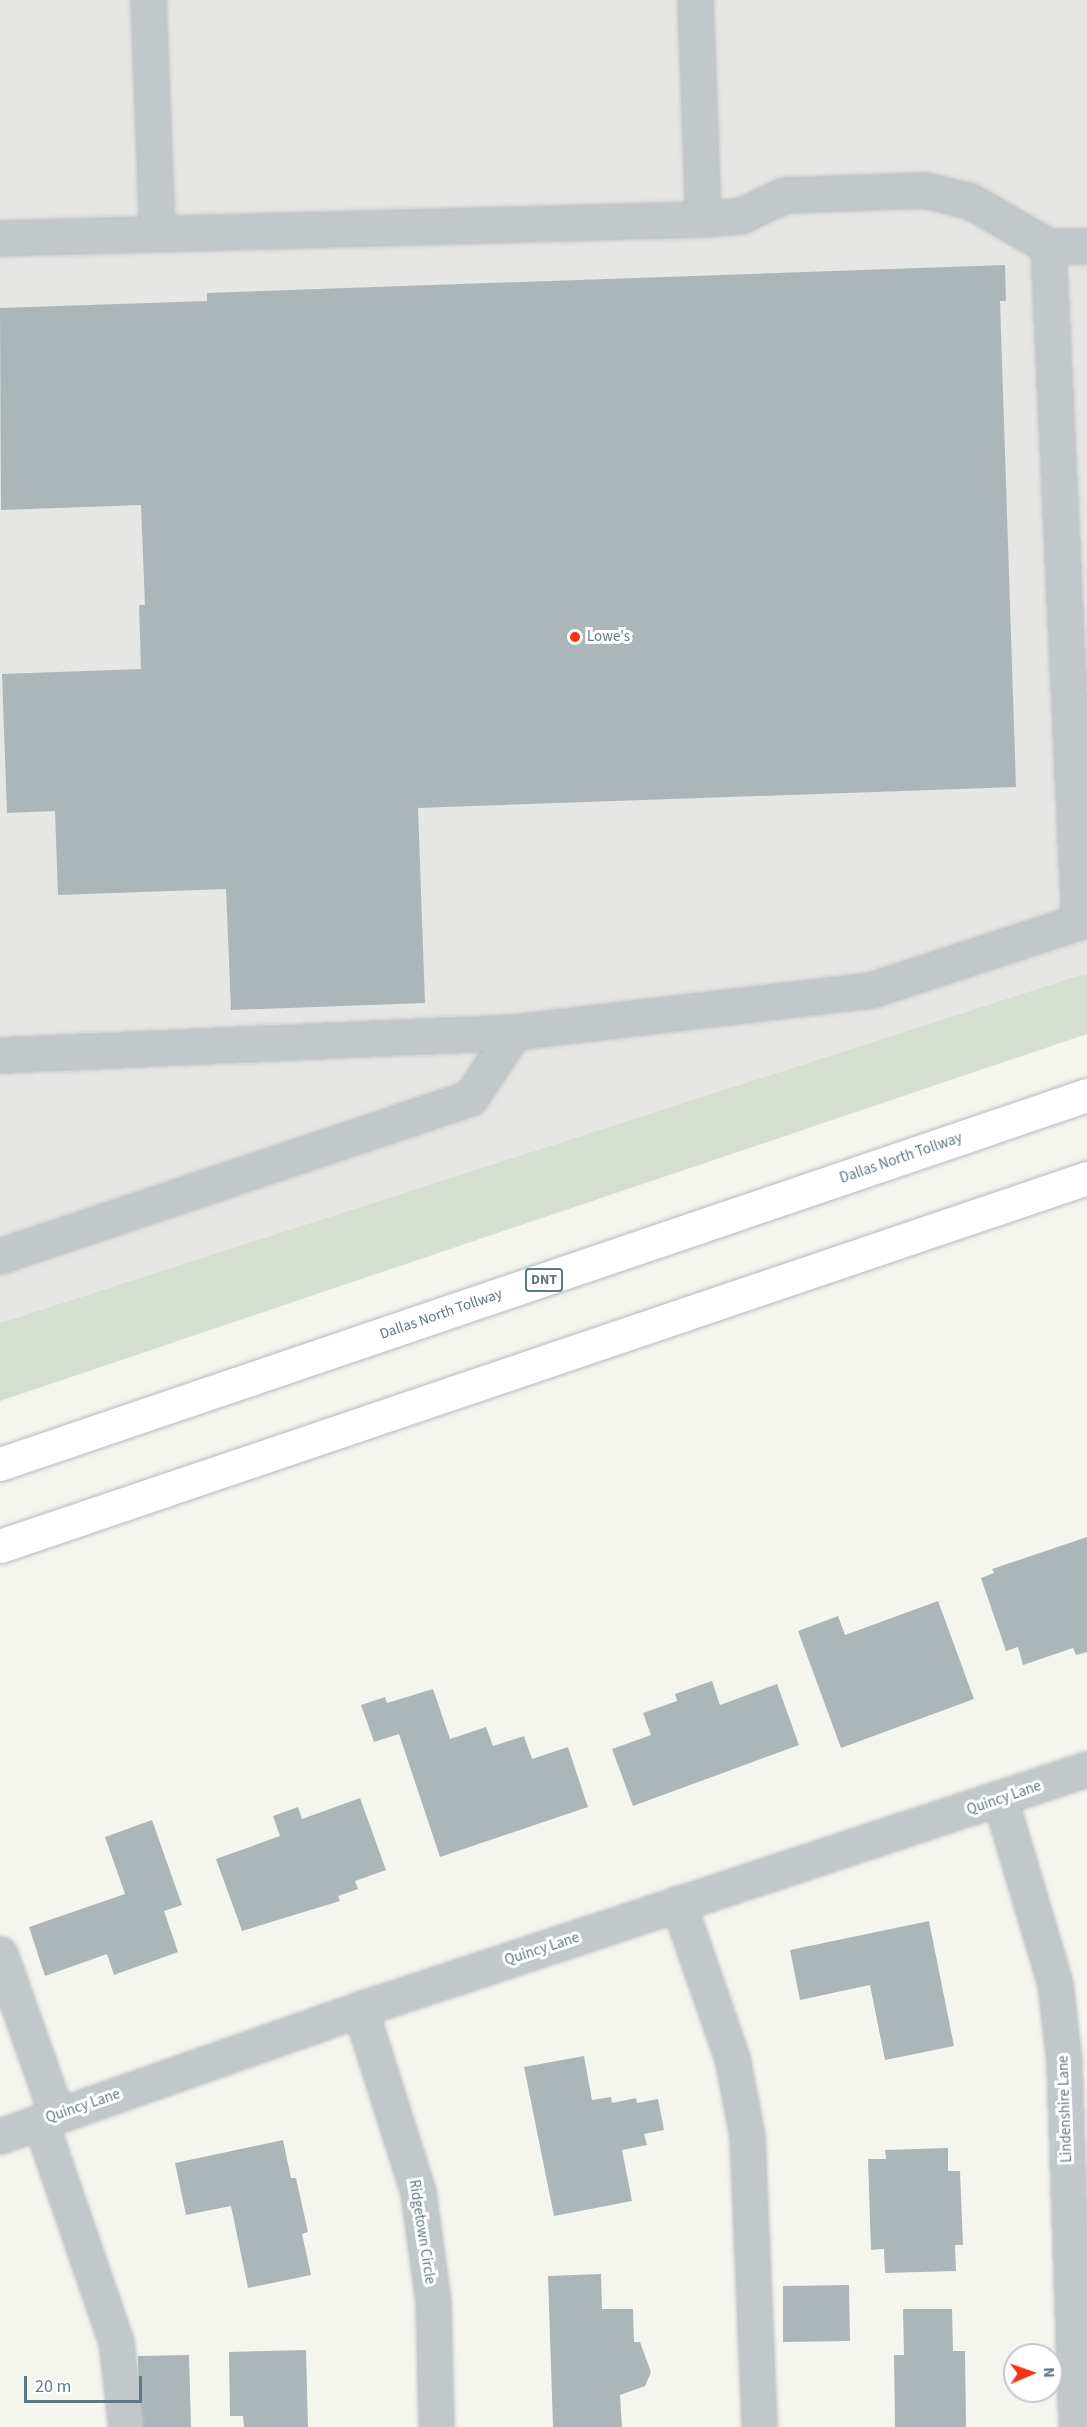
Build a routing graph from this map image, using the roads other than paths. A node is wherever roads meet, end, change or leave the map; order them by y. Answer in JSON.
{"nodes":[{"id":1,"x":148,"y":0,"type":"edge"},
{"id":2,"x":695,"y":0,"type":"edge"},
{"id":3,"x":703,"y":219,"type":"junction"},
{"id":4,"x":157,"y":234,"type":"junction"},
{"id":5,"x":0,"y":238,"type":"edge"},
{"id":6,"x":1048,"y":246,"type":"junction"},
{"id":7,"x":1087,"y":246,"type":"edge"},
{"id":8,"x":1083,"y":921,"type":"edge"},
{"id":9,"x":514,"y":1032,"type":"junction"},
{"id":10,"x":0,"y":1054,"type":"edge"},
{"id":11,"x":1087,"y":1095,"type":"edge"},
{"id":12,"x":1087,"y":1178,"type":"edge"},
{"id":13,"x":0,"y":1256,"type":"edge"},
{"id":14,"x":0,"y":1464,"type":"edge"},
{"id":15,"x":0,"y":1546,"type":"edge"},
{"id":16,"x":1087,"y":1769,"type":"edge"},
{"id":17,"x":1000,"y":1799,"type":"junction"},
{"id":18,"x":678,"y":1904,"type":"junction"},
{"id":19,"x":0,"y":1954,"type":"edge"},
{"id":20,"x":360,"y":2009,"type":"junction"},
{"id":21,"x":49,"y":2118,"type":"junction"},
{"id":22,"x":0,"y":2136,"type":"edge"},
{"id":23,"x":126,"y":2427,"type":"edge"},
{"id":24,"x":436,"y":2427,"type":"edge"},
{"id":25,"x":759,"y":2427,"type":"edge"},
{"id":26,"x":1076,"y":2427,"type":"edge"}],
"edges":[{"from":1,"to":4,"type":"street"},
{"from":2,"to":3,"type":"street"},
{"from":3,"to":4,"type":"street"},
{"from":3,"to":6,"type":"street"},
{"from":4,"to":5,"type":"street"},
{"from":6,"to":7,"type":"street"},
{"from":6,"to":8,"type":"street"},
{"from":8,"to":9,"type":"street"},
{"from":9,"to":10,"type":"street"},
{"from":9,"to":13,"type":"street"},
{"from":11,"to":14,"type":"highway","name":"Dallas North Tollway","number":"DNT"},
{"from":12,"to":15,"type":"highway"},
{"from":16,"to":17,"type":"street","name":"Quincy Lane"},
{"from":17,"to":18,"type":"street","name":"Quincy Lane"},
{"from":17,"to":26,"type":"street","name":"Lindenshire Lane"},
{"from":18,"to":20,"type":"street","name":"Quincy Lane"},
{"from":18,"to":25,"type":"street"},
{"from":19,"to":21,"type":"street"},
{"from":20,"to":21,"type":"street","name":"Quincy Lane"},
{"from":20,"to":24,"type":"street","name":"Ridgetown Circle"},
{"from":21,"to":22,"type":"street","name":"Quincy Lane"},
{"from":21,"to":23,"type":"street"}]}
